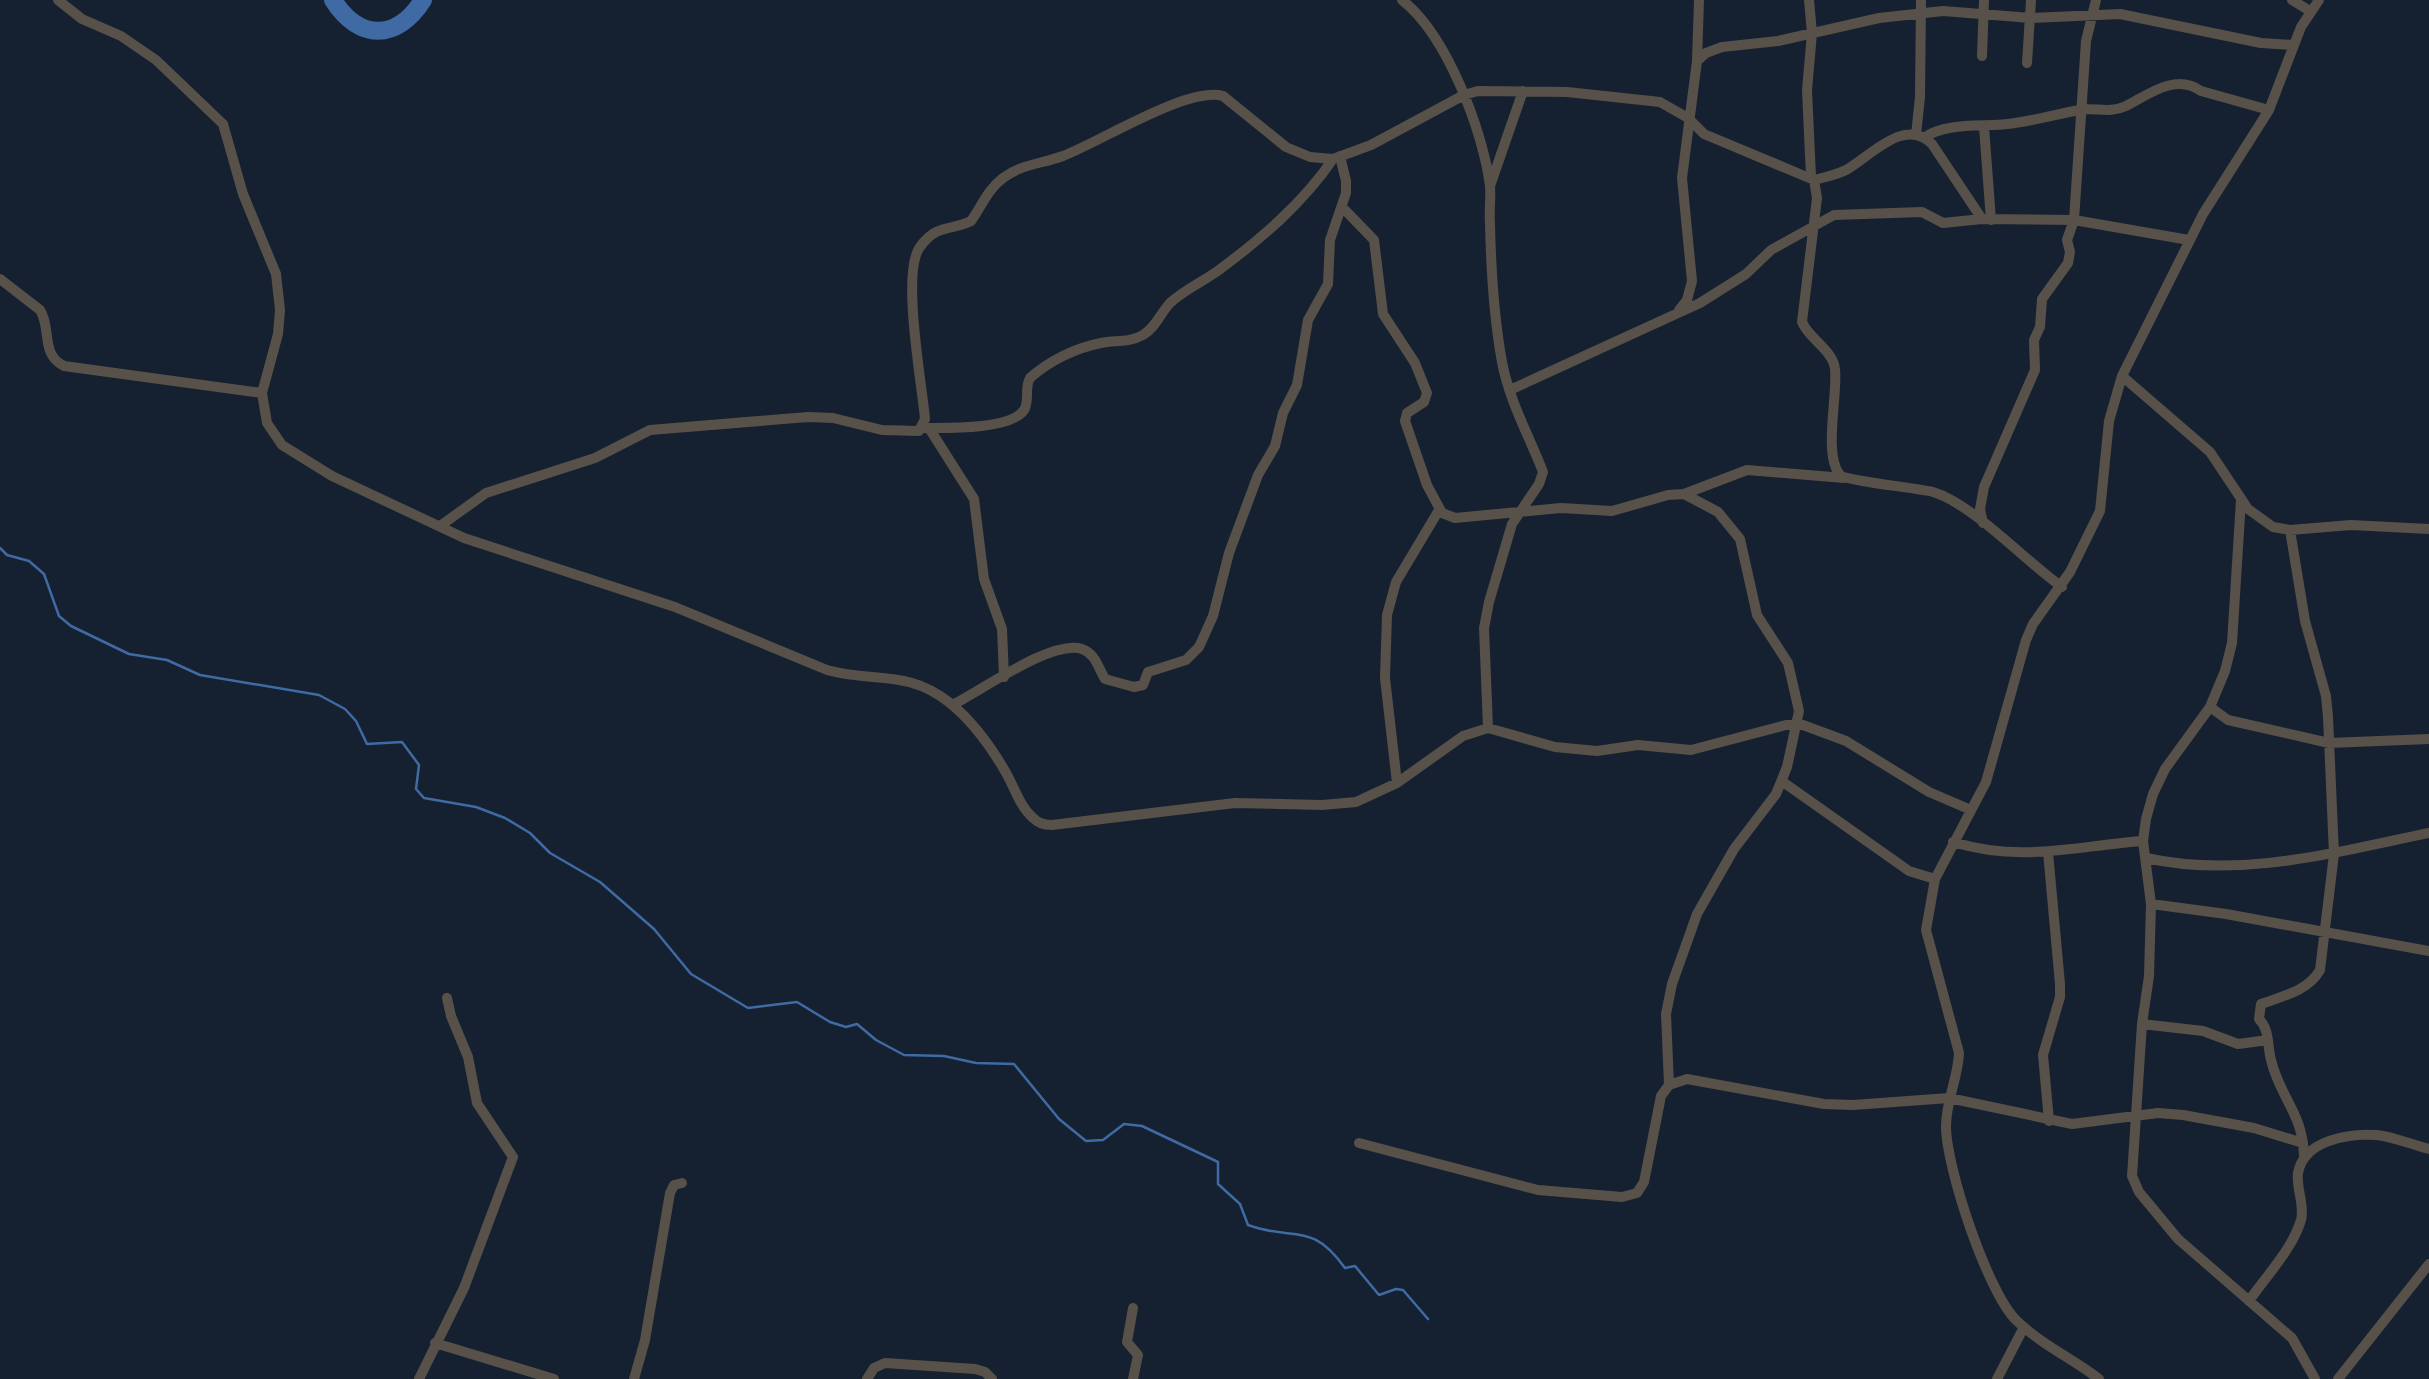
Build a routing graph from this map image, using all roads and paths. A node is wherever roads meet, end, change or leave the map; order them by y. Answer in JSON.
{"nodes":[{"id":1,"x":58,"y":0,"type":"edge"},
{"id":2,"x":1402,"y":0,"type":"edge"},
{"id":3,"x":1699,"y":0,"type":"edge"},
{"id":4,"x":1809,"y":0,"type":"edge"},
{"id":5,"x":1921,"y":0,"type":"edge"},
{"id":6,"x":1984,"y":0,"type":"edge"},
{"id":7,"x":2031,"y":0,"type":"edge"},
{"id":8,"x":2096,"y":0,"type":"edge"},
{"id":9,"x":2292,"y":0,"type":"edge"},
{"id":10,"x":2319,"y":0,"type":"edge"},
{"id":11,"x":2310,"y":11,"type":"junction"},
{"id":12,"x":1986,"y":12,"type":"junction"},
{"id":13,"x":1922,"y":13,"type":"junction"},
{"id":14,"x":2092,"y":16,"type":"junction"},
{"id":15,"x":2031,"y":18,"type":"junction"},
{"id":16,"x":1812,"y":33,"type":"junction"},
{"id":17,"x":2293,"y":45,"type":"junction"},
{"id":18,"x":1982,"y":56,"type":"dead end"},
{"id":19,"x":1697,"y":61,"type":"junction"},
{"id":20,"x":2027,"y":63,"type":"dead end"},
{"id":21,"x":1523,"y":90,"type":"junction"},
{"id":22,"x":1464,"y":95,"type":"junction"},
{"id":23,"x":2080,"y":109,"type":"junction"},
{"id":24,"x":2269,"y":110,"type":"junction"},
{"id":25,"x":1688,"y":118,"type":"junction"},
{"id":26,"x":1984,"y":127,"type":"junction"},
{"id":27,"x":1920,"y":136,"type":"junction"},
{"id":28,"x":1337,"y":157,"type":"junction"},
{"id":29,"x":1812,"y":179,"type":"junction"},
{"id":30,"x":1490,"y":186,"type":"junction"},
{"id":31,"x":1342,"y":207,"type":"junction"},
{"id":32,"x":1986,"y":220,"type":"junction"},
{"id":33,"x":2074,"y":220,"type":"junction"},
{"id":34,"x":1814,"y":226,"type":"junction"},
{"id":35,"x":2189,"y":240,"type":"junction"},
{"id":36,"x":0,"y":278,"type":"edge"},
{"id":37,"x":1676,"y":312,"type":"junction"},
{"id":38,"x":2122,"y":376,"type":"junction"},
{"id":39,"x":1510,"y":390,"type":"junction"},
{"id":40,"x":262,"y":393,"type":"junction"},
{"id":41,"x":926,"y":428,"type":"junction"},
{"id":42,"x":1844,"y":478,"type":"junction"},
{"id":43,"x":1684,"y":494,"type":"junction"},
{"id":44,"x":2241,"y":500,"type":"junction"},
{"id":45,"x":1439,"y":510,"type":"junction"},
{"id":46,"x":1518,"y":513,"type":"junction"},
{"id":47,"x":1983,"y":523,"type":"junction"},
{"id":48,"x":440,"y":526,"type":"junction"},
{"id":49,"x":2429,"y":529,"type":"edge"},
{"id":50,"x":2290,"y":530,"type":"junction"},
{"id":51,"x":2062,"y":587,"type":"junction"},
{"id":52,"x":1004,"y":677,"type":"junction"},
{"id":53,"x":952,"y":705,"type":"junction"},
{"id":54,"x":2210,"y":707,"type":"junction"},
{"id":55,"x":1798,"y":725,"type":"junction"},
{"id":56,"x":1488,"y":728,"type":"junction"},
{"id":57,"x":2429,"y":739,"type":"edge"},
{"id":58,"x":2329,"y":743,"type":"junction"},
{"id":59,"x":1783,"y":782,"type":"junction"},
{"id":60,"x":1397,"y":783,"type":"junction"},
{"id":61,"x":1971,"y":810,"type":"junction"},
{"id":62,"x":2429,"y":833,"type":"edge"},
{"id":63,"x":2143,"y":841,"type":"junction"},
{"id":64,"x":1954,"y":842,"type":"junction"},
{"id":65,"x":2048,"y":852,"type":"junction"},
{"id":66,"x":2334,"y":854,"type":"junction"},
{"id":67,"x":2146,"y":858,"type":"junction"},
{"id":68,"x":1935,"y":878,"type":"junction"},
{"id":69,"x":2151,"y":904,"type":"junction"},
{"id":70,"x":2326,"y":934,"type":"junction"},
{"id":71,"x":2429,"y":951,"type":"edge"},
{"id":72,"x":447,"y":998,"type":"dead end"},
{"id":73,"x":2142,"y":1024,"type":"junction"},
{"id":74,"x":2268,"y":1040,"type":"junction"},
{"id":75,"x":1669,"y":1085,"type":"junction"},
{"id":76,"x":1949,"y":1098,"type":"junction"},
{"id":77,"x":2138,"y":1115,"type":"junction"},
{"id":78,"x":2049,"y":1121,"type":"junction"},
{"id":79,"x":1359,"y":1143,"type":"dead end"},
{"id":80,"x":2304,"y":1143,"type":"junction"},
{"id":81,"x":2429,"y":1149,"type":"edge"},
{"id":82,"x":2304,"y":1156,"type":"junction"},
{"id":83,"x":682,"y":1183,"type":"dead end"},
{"id":84,"x":2429,"y":1264,"type":"edge"},
{"id":85,"x":2249,"y":1301,"type":"junction"},
{"id":86,"x":1133,"y":1308,"type":"dead end"},
{"id":87,"x":2024,"y":1327,"type":"junction"},
{"id":88,"x":435,"y":1343,"type":"junction"},
{"id":89,"x":419,"y":1379,"type":"edge"},
{"id":90,"x":554,"y":1379,"type":"edge"},
{"id":91,"x":634,"y":1379,"type":"edge"},
{"id":92,"x":867,"y":1379,"type":"edge"},
{"id":93,"x":992,"y":1379,"type":"edge"},
{"id":94,"x":1133,"y":1379,"type":"edge"},
{"id":95,"x":1997,"y":1379,"type":"edge"},
{"id":96,"x":2099,"y":1379,"type":"edge"},
{"id":97,"x":2315,"y":1379,"type":"edge"},
{"id":98,"x":2338,"y":1379,"type":"edge"}],
"edges":[{"from":1,"to":40,"type":"street"},
{"from":2,"to":22,"type":"street"},
{"from":3,"to":19,"type":"street"},
{"from":4,"to":16,"type":"street"},
{"from":5,"to":13,"type":"street"},
{"from":6,"to":12,"type":"street"},
{"from":7,"to":15,"type":"street"},
{"from":8,"to":14,"type":"street"},
{"from":9,"to":11,"type":"street"},
{"from":10,"to":11,"type":"street"},
{"from":11,"to":17,"type":"street"},
{"from":12,"to":13,"type":"street"},
{"from":12,"to":15,"type":"street"},
{"from":12,"to":18,"type":"street"},
{"from":13,"to":16,"type":"street"},
{"from":13,"to":27,"type":"street"},
{"from":14,"to":15,"type":"street"},
{"from":14,"to":17,"type":"street"},
{"from":14,"to":23,"type":"street"},
{"from":15,"to":20,"type":"street"},
{"from":16,"to":19,"type":"street"},
{"from":16,"to":29,"type":"street"},
{"from":17,"to":24,"type":"street"},
{"from":19,"to":25,"type":"street"},
{"from":21,"to":22,"type":"street"},
{"from":21,"to":25,"type":"street"},
{"from":21,"to":30,"type":"street"},
{"from":22,"to":28,"type":"street"},
{"from":22,"to":30,"type":"street"},
{"from":23,"to":24,"type":"street"},
{"from":23,"to":26,"type":"street"},
{"from":23,"to":33,"type":"street"},
{"from":24,"to":35,"type":"street"},
{"from":25,"to":29,"type":"street"},
{"from":25,"to":37,"type":"street"},
{"from":26,"to":27,"type":"street"},
{"from":26,"to":32,"type":"street"},
{"from":27,"to":29,"type":"street"},
{"from":27,"to":32,"type":"street"},
{"from":28,"to":31,"type":"street"},
{"from":28,"to":41,"type":"street"},
{"from":28,"to":41,"type":"street"},
{"from":29,"to":34,"type":"street"},
{"from":30,"to":39,"type":"street"},
{"from":31,"to":45,"type":"street"},
{"from":31,"to":52,"type":"street"},
{"from":32,"to":33,"type":"street"},
{"from":32,"to":34,"type":"street"},
{"from":33,"to":35,"type":"street"},
{"from":33,"to":47,"type":"street"},
{"from":34,"to":37,"type":"street"},
{"from":34,"to":42,"type":"street"},
{"from":35,"to":38,"type":"street"},
{"from":36,"to":40,"type":"street"},
{"from":37,"to":39,"type":"street"},
{"from":38,"to":44,"type":"street"},
{"from":38,"to":51,"type":"street"},
{"from":39,"to":46,"type":"street"},
{"from":40,"to":48,"type":"street"},
{"from":41,"to":48,"type":"street"},
{"from":41,"to":52,"type":"street"},
{"from":42,"to":43,"type":"street"},
{"from":42,"to":47,"type":"street"},
{"from":43,"to":46,"type":"street"},
{"from":43,"to":55,"type":"street"},
{"from":44,"to":50,"type":"street"},
{"from":44,"to":54,"type":"street"},
{"from":45,"to":46,"type":"street"},
{"from":45,"to":60,"type":"street"},
{"from":46,"to":56,"type":"street"},
{"from":47,"to":51,"type":"street"},
{"from":48,"to":53,"type":"street"},
{"from":49,"to":50,"type":"street"},
{"from":50,"to":58,"type":"street"},
{"from":51,"to":61,"type":"street"},
{"from":52,"to":53,"type":"street"},
{"from":53,"to":60,"type":"street"},
{"from":54,"to":58,"type":"street"},
{"from":54,"to":63,"type":"street"},
{"from":55,"to":56,"type":"street"},
{"from":55,"to":59,"type":"street"},
{"from":55,"to":61,"type":"street"},
{"from":56,"to":60,"type":"street"},
{"from":57,"to":58,"type":"street"},
{"from":58,"to":66,"type":"street"},
{"from":59,"to":68,"type":"street"},
{"from":59,"to":75,"type":"street"},
{"from":61,"to":64,"type":"street"},
{"from":62,"to":66,"type":"street"},
{"from":63,"to":65,"type":"street"},
{"from":63,"to":67,"type":"street"},
{"from":64,"to":65,"type":"street"},
{"from":64,"to":68,"type":"street"},
{"from":65,"to":78,"type":"street"},
{"from":66,"to":67,"type":"street"},
{"from":66,"to":70,"type":"street"},
{"from":67,"to":69,"type":"street"},
{"from":68,"to":76,"type":"street"},
{"from":69,"to":70,"type":"street"},
{"from":69,"to":73,"type":"street"},
{"from":70,"to":71,"type":"street"},
{"from":70,"to":74,"type":"street"},
{"from":72,"to":88,"type":"street"},
{"from":73,"to":74,"type":"street"},
{"from":73,"to":77,"type":"street"},
{"from":74,"to":80,"type":"street"},
{"from":75,"to":76,"type":"street"},
{"from":75,"to":79,"type":"street"},
{"from":76,"to":78,"type":"street"},
{"from":76,"to":87,"type":"street"},
{"from":77,"to":78,"type":"street"},
{"from":77,"to":80,"type":"street"},
{"from":77,"to":85,"type":"street"},
{"from":80,"to":82,"type":"street"},
{"from":81,"to":82,"type":"street"},
{"from":82,"to":85,"type":"street"},
{"from":83,"to":91,"type":"street"},
{"from":84,"to":98,"type":"street"},
{"from":85,"to":97,"type":"street"},
{"from":86,"to":94,"type":"street"},
{"from":87,"to":95,"type":"street"},
{"from":87,"to":96,"type":"street"},
{"from":88,"to":89,"type":"street"},
{"from":88,"to":90,"type":"street"},
{"from":92,"to":93,"type":"street"}]}
